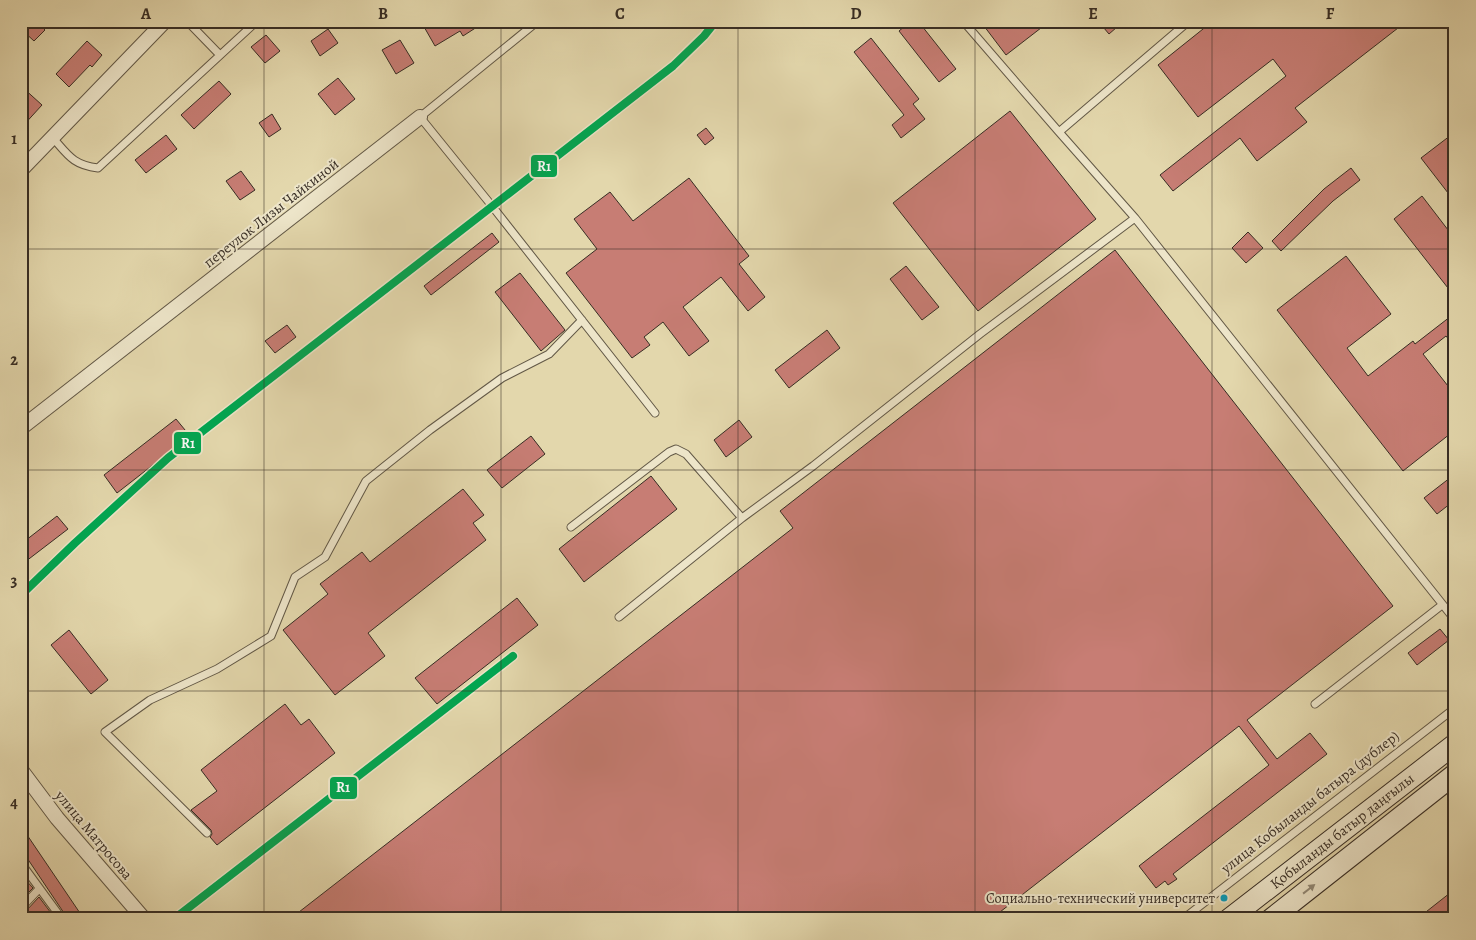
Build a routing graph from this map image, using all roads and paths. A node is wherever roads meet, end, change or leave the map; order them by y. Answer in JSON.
{"nodes":[{"id":1,"x":165,"y":21,"type":"edge"},
{"id":2,"x":187,"y":21,"type":"edge"},
{"id":3,"x":257,"y":21,"type":"edge"},
{"id":4,"x":538,"y":21,"type":"edge"},
{"id":5,"x":963,"y":21,"type":"edge"},
{"id":6,"x":1189,"y":21,"type":"edge"},
{"id":7,"x":220,"y":55,"type":"junction"},
{"id":8,"x":420,"y":117,"type":"junction"},
{"id":9,"x":1058,"y":132,"type":"junction"},
{"id":10,"x":53,"y":138,"type":"junction"},
{"id":11,"x":21,"y":170,"type":"edge"},
{"id":12,"x":1135,"y":218,"type":"junction"},
{"id":13,"x":582,"y":320,"type":"junction"},
{"id":14,"x":655,"y":413,"type":"dead end"},
{"id":15,"x":21,"y":428,"type":"edge"},
{"id":16,"x":742,"y":518,"type":"junction"},
{"id":17,"x":571,"y":527,"type":"dead end"},
{"id":18,"x":1442,"y":605,"type":"junction"},
{"id":19,"x":620,"y":617,"type":"dead end"},
{"id":20,"x":1455,"y":620,"type":"edge"},
{"id":21,"x":1315,"y":704,"type":"dead end"},
{"id":22,"x":1455,"y":708,"type":"edge"},
{"id":23,"x":1455,"y":744,"type":"edge"},
{"id":24,"x":21,"y":770,"type":"edge"},
{"id":25,"x":1455,"y":774,"type":"edge"},
{"id":26,"x":207,"y":833,"type":"dead end"},
{"id":27,"x":21,"y":863,"type":"edge"},
{"id":28,"x":39,"y":889,"type":"junction"},
{"id":29,"x":21,"y":908,"type":"edge"},
{"id":30,"x":62,"y":919,"type":"edge"},
{"id":31,"x":144,"y":919,"type":"edge"},
{"id":32,"x":1183,"y":919,"type":"edge"},
{"id":33,"x":1229,"y":919,"type":"edge"},
{"id":34,"x":1270,"y":919,"type":"edge"}],
"edges":[{"from":1,"to":10,"type":"street"},
{"from":2,"to":7,"type":"lane"},
{"from":3,"to":7,"type":"lane"},
{"from":4,"to":8,"type":"lane","name":"переулок Лизы Чайкиной"},
{"from":5,"to":9,"type":"lane"},
{"from":6,"to":9,"type":"lane"},
{"from":7,"to":10,"type":"lane"},
{"from":8,"to":13,"type":"lane"},
{"from":8,"to":15,"type":"street","name":"переулок Лизы Чайкиной"},
{"from":9,"to":12,"type":"lane"},
{"from":10,"to":11,"type":"street"},
{"from":12,"to":16,"type":"lane"},
{"from":12,"to":18,"type":"lane"},
{"from":13,"to":14,"type":"lane"},
{"from":13,"to":26,"type":"lane"},
{"from":16,"to":17,"type":"lane"},
{"from":16,"to":19,"type":"lane"},
{"from":18,"to":20,"type":"lane"},
{"from":18,"to":21,"type":"lane"},
{"from":22,"to":32,"type":"lane","name":"улица Кобыланды батыра (дублер)"},
{"from":23,"to":33,"type":"street","name":"Қобыланды батыр даңғылы"},
{"from":24,"to":31,"type":"street","name":"улица Матросова"},
{"from":34,"to":25,"type":"street","name":"Қобыланды батыр даңғылы","one_way":true},
{"from":27,"to":28,"type":"lane"},
{"from":28,"to":29,"type":"lane"},
{"from":28,"to":30,"type":"lane"}]}
